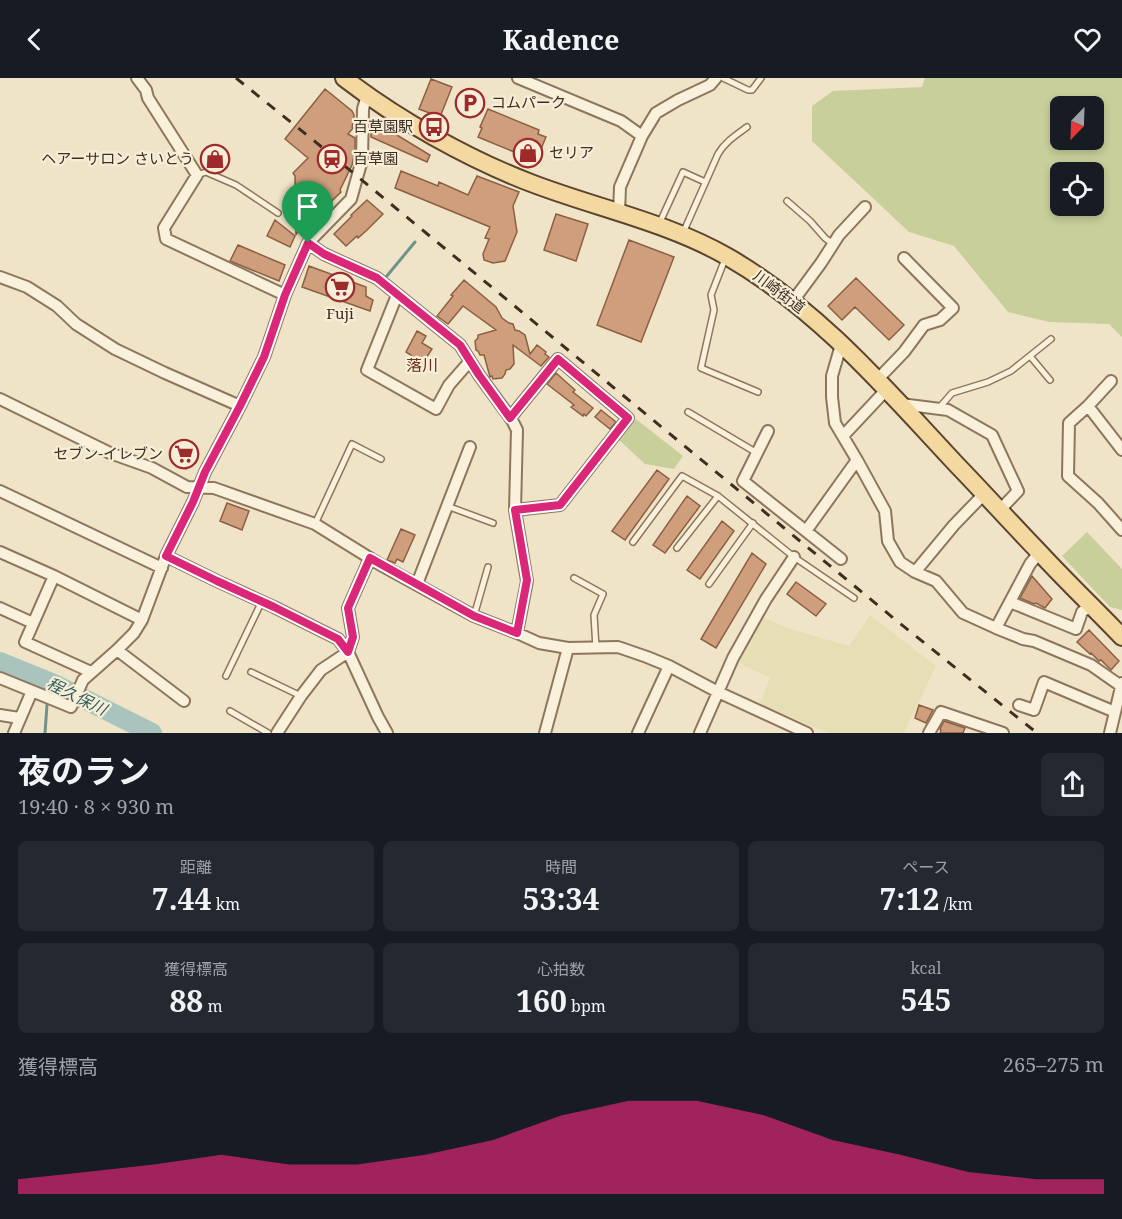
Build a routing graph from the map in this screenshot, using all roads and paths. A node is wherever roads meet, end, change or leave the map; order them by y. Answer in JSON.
{"nodes":[{"id":1,"x":137,"y":78,"type":"edge"},
{"id":2,"x":344,"y":78,"type":"edge"},
{"id":3,"x":518,"y":78,"type":"edge"},
{"id":4,"x":716,"y":78,"type":"edge"},
{"id":5,"x":723,"y":78,"type":"edge"},
{"id":6,"x":761,"y":78,"type":"edge"},
{"id":7,"x":367,"y":95,"type":"junction"},
{"id":8,"x":747,"y":127,"type":"dead end"},
{"id":9,"x":642,"y":136,"type":"junction"},
{"id":10,"x":197,"y":175,"type":"junction"},
{"id":11,"x":705,"y":182,"type":"junction"},
{"id":12,"x":787,"y":201,"type":"dead end"},
{"id":13,"x":865,"y":207,"type":"dead end"},
{"id":14,"x":278,"y":213,"type":"dead end"},
{"id":15,"x":619,"y":213,"type":"junction"},
{"id":16,"x":657,"y":226,"type":"junction"},
{"id":17,"x":682,"y":235,"type":"junction"},
{"id":18,"x":308,"y":243,"type":"junction"},
{"id":19,"x":833,"y":244,"type":"junction"},
{"id":20,"x":726,"y":256,"type":"junction"},
{"id":21,"x":904,"y":258,"type":"dead end"},
{"id":22,"x":0,"y":277,"type":"edge"},
{"id":23,"x":285,"y":295,"type":"junction"},
{"id":24,"x":397,"y":295,"type":"junction"},
{"id":25,"x":793,"y":301,"type":"junction"},
{"id":26,"x":1051,"y":339,"type":"dead end"},
{"id":27,"x":841,"y":345,"type":"junction"},
{"id":28,"x":1030,"y":356,"type":"junction"},
{"id":29,"x":470,"y":362,"type":"junction"},
{"id":30,"x":1050,"y":381,"type":"dead end"},
{"id":31,"x":1111,"y":381,"type":"dead end"},
{"id":32,"x":882,"y":385,"type":"junction"},
{"id":33,"x":758,"y":392,"type":"dead end"},
{"id":34,"x":0,"y":399,"type":"edge"},
{"id":35,"x":901,"y":404,"type":"junction"},
{"id":36,"x":240,"y":406,"type":"junction"},
{"id":37,"x":1089,"y":406,"type":"junction"},
{"id":38,"x":939,"y":408,"type":"junction"},
{"id":39,"x":688,"y":412,"type":"dead end"},
{"id":40,"x":510,"y":418,"type":"junction"},
{"id":41,"x":768,"y":430,"type":"dead end"},
{"id":42,"x":843,"y":436,"type":"junction"},
{"id":43,"x":470,"y":447,"type":"dead end"},
{"id":44,"x":1122,"y":450,"type":"edge"},
{"id":45,"x":757,"y":453,"type":"junction"},
{"id":46,"x":381,"y":459,"type":"dead end"},
{"id":47,"x":857,"y":460,"type":"junction"},
{"id":48,"x":198,"y":487,"type":"junction"},
{"id":49,"x":0,"y":491,"type":"edge"},
{"id":50,"x":984,"y":494,"type":"junction"},
{"id":51,"x":718,"y":496,"type":"junction"},
{"id":52,"x":447,"y":506,"type":"junction"},
{"id":53,"x":515,"y":510,"type":"junction"},
{"id":54,"x":1000,"y":510,"type":"junction"},
{"id":55,"x":753,"y":523,"type":"junction"},
{"id":56,"x":315,"y":524,"type":"junction"},
{"id":57,"x":493,"y":524,"type":"dead end"},
{"id":58,"x":1122,"y":530,"type":"edge"},
{"id":59,"x":806,"y":531,"type":"junction"},
{"id":60,"x":633,"y":542,"type":"dead end"},
{"id":61,"x":677,"y":548,"type":"dead end"},
{"id":62,"x":0,"y":552,"type":"edge"},
{"id":63,"x":1039,"y":553,"type":"junction"},
{"id":64,"x":166,"y":556,"type":"junction"},
{"id":65,"x":794,"y":557,"type":"junction"},
{"id":66,"x":370,"y":558,"type":"junction"},
{"id":67,"x":841,"y":559,"type":"dead end"},
{"id":68,"x":488,"y":567,"type":"dead end"},
{"id":69,"x":162,"y":568,"type":"junction"},
{"id":70,"x":915,"y":572,"type":"junction"},
{"id":71,"x":54,"y":576,"type":"junction"},
{"id":72,"x":574,"y":578,"type":"dead end"},
{"id":73,"x":417,"y":584,"type":"junction"},
{"id":74,"x":709,"y":584,"type":"dead end"},
{"id":75,"x":854,"y":598,"type":"dead end"},
{"id":76,"x":262,"y":601,"type":"junction"},
{"id":77,"x":1010,"y":602,"type":"junction"},
{"id":78,"x":1091,"y":605,"type":"junction"},
{"id":79,"x":0,"y":608,"type":"edge"},
{"id":80,"x":474,"y":616,"type":"junction"},
{"id":81,"x":141,"y":620,"type":"junction"},
{"id":82,"x":33,"y":623,"type":"junction"},
{"id":83,"x":996,"y":628,"type":"junction"},
{"id":84,"x":517,"y":633,"type":"junction"},
{"id":85,"x":1122,"y":637,"type":"edge"},
{"id":86,"x":568,"y":648,"type":"junction"},
{"id":87,"x":596,"y":648,"type":"junction"},
{"id":88,"x":117,"y":650,"type":"junction"},
{"id":89,"x":348,"y":652,"type":"junction"},
{"id":90,"x":669,"y":666,"type":"junction"},
{"id":91,"x":251,"y":672,"type":"dead end"},
{"id":92,"x":87,"y":676,"type":"junction"},
{"id":93,"x":225,"y":676,"type":"dead end"},
{"id":94,"x":0,"y":678,"type":"edge"},
{"id":95,"x":1122,"y":684,"type":"edge"},
{"id":96,"x":32,"y":691,"type":"junction"},
{"id":97,"x":718,"y":692,"type":"junction"},
{"id":98,"x":301,"y":696,"type":"junction"},
{"id":99,"x":184,"y":701,"type":"dead end"},
{"id":100,"x":1019,"y":705,"type":"dead end"},
{"id":101,"x":230,"y":711,"type":"dead end"},
{"id":102,"x":1115,"y":712,"type":"junction"},
{"id":103,"x":0,"y":715,"type":"edge"},
{"id":104,"x":20,"y":718,"type":"junction"},
{"id":105,"x":14,"y":733,"type":"edge"},
{"id":106,"x":268,"y":733,"type":"edge"},
{"id":107,"x":277,"y":733,"type":"edge"},
{"id":108,"x":387,"y":733,"type":"edge"},
{"id":109,"x":545,"y":733,"type":"edge"},
{"id":110,"x":638,"y":733,"type":"edge"},
{"id":111,"x":700,"y":733,"type":"edge"},
{"id":112,"x":807,"y":733,"type":"edge"},
{"id":113,"x":929,"y":733,"type":"edge"},
{"id":114,"x":1003,"y":733,"type":"edge"},
{"id":115,"x":1110,"y":733,"type":"edge"}],
"edges":[{"from":1,"to":10,"type":"street"},
{"from":2,"to":7,"type":"main road","name":"川崎街道"},
{"from":3,"to":9,"type":"street"},
{"from":4,"to":9,"type":"street"},
{"from":5,"to":6,"type":"lane"},
{"from":7,"to":15,"type":"main road","name":"川崎街道"},
{"from":7,"to":18,"type":"street"},
{"from":8,"to":11,"type":"lane"},
{"from":9,"to":15,"type":"street"},
{"from":10,"to":14,"type":"lane"},
{"from":10,"to":23,"type":"street"},
{"from":11,"to":16,"type":"lane"},
{"from":11,"to":17,"type":"lane"},
{"from":12,"to":19,"type":"lane"},
{"from":13,"to":19,"type":"street"},
{"from":15,"to":16,"type":"main road","name":"川崎街道"},
{"from":16,"to":17,"type":"main road","name":"川崎街道"},
{"from":17,"to":20,"type":"main road","name":"川崎街道"},
{"from":18,"to":23,"type":"street"},
{"from":18,"to":24,"type":"street"},
{"from":19,"to":25,"type":"street"},
{"from":20,"to":25,"type":"main road","name":"川崎街道"},
{"from":20,"to":33,"type":"lane"},
{"from":21,"to":32,"type":"street"},
{"from":22,"to":36,"type":"street"},
{"from":23,"to":36,"type":"street"},
{"from":24,"to":29,"type":"street"},
{"from":24,"to":29,"type":"street"},
{"from":25,"to":27,"type":"main road","name":"川崎街道"},
{"from":26,"to":28,"type":"lane"},
{"from":27,"to":32,"type":"main road","name":"川崎街道"},
{"from":27,"to":42,"type":"street"},
{"from":28,"to":30,"type":"lane"},
{"from":28,"to":38,"type":"lane"},
{"from":29,"to":40,"type":"street"},
{"from":31,"to":37,"type":"street"},
{"from":32,"to":35,"type":"main road","name":"川崎街道"},
{"from":32,"to":42,"type":"street"},
{"from":34,"to":48,"type":"street"},
{"from":35,"to":38,"type":"street"},
{"from":35,"to":50,"type":"main road","name":"川崎街道"},
{"from":36,"to":48,"type":"street"},
{"from":37,"to":44,"type":"street"},
{"from":37,"to":58,"type":"street"},
{"from":38,"to":54,"type":"street"},
{"from":39,"to":45,"type":"lane"},
{"from":40,"to":53,"type":"street"},
{"from":40,"to":53,"type":"street"},
{"from":41,"to":45,"type":"street"},
{"from":42,"to":47,"type":"street"},
{"from":43,"to":52,"type":"street"},
{"from":45,"to":59,"type":"street"},
{"from":46,"to":56,"type":"lane"},
{"from":47,"to":59,"type":"street"},
{"from":47,"to":70,"type":"street"},
{"from":48,"to":56,"type":"street"},
{"from":48,"to":64,"type":"street"},
{"from":49,"to":69,"type":"street"},
{"from":50,"to":54,"type":"main road","name":"川崎街道"},
{"from":50,"to":70,"type":"street"},
{"from":51,"to":55,"type":"lane"},
{"from":51,"to":60,"type":"lane"},
{"from":51,"to":61,"type":"lane"},
{"from":52,"to":57,"type":"lane"},
{"from":52,"to":73,"type":"street"},
{"from":53,"to":84,"type":"street"},
{"from":54,"to":63,"type":"main road","name":"川崎街道"},
{"from":55,"to":65,"type":"lane"},
{"from":55,"to":74,"type":"lane"},
{"from":56,"to":66,"type":"street"},
{"from":59,"to":67,"type":"street"},
{"from":62,"to":71,"type":"street"},
{"from":63,"to":77,"type":"street"},
{"from":63,"to":78,"type":"main road","name":"川崎街道"},
{"from":64,"to":69,"type":"street"},
{"from":64,"to":76,"type":"street"},
{"from":65,"to":75,"type":"lane"},
{"from":65,"to":97,"type":"street"},
{"from":66,"to":73,"type":"street"},
{"from":66,"to":89,"type":"street"},
{"from":68,"to":80,"type":"lane"},
{"from":69,"to":81,"type":"street"},
{"from":70,"to":83,"type":"street"},
{"from":71,"to":81,"type":"street"},
{"from":71,"to":82,"type":"street"},
{"from":72,"to":87,"type":"lane"},
{"from":73,"to":80,"type":"street"},
{"from":76,"to":89,"type":"street"},
{"from":76,"to":93,"type":"lane"},
{"from":77,"to":78,"type":"street"},
{"from":77,"to":83,"type":"street"},
{"from":78,"to":85,"type":"main road","name":"川崎街道"},
{"from":79,"to":82,"type":"street"},
{"from":80,"to":84,"type":"street"},
{"from":81,"to":88,"type":"street"},
{"from":82,"to":92,"type":"street"},
{"from":83,"to":95,"type":"street"},
{"from":84,"to":86,"type":"street"},
{"from":86,"to":87,"type":"street"},
{"from":86,"to":109,"type":"street"},
{"from":87,"to":90,"type":"street"},
{"from":88,"to":92,"type":"street"},
{"from":88,"to":99,"type":"street"},
{"from":89,"to":98,"type":"street"},
{"from":89,"to":108,"type":"street"},
{"from":90,"to":97,"type":"street"},
{"from":90,"to":110,"type":"street"},
{"from":91,"to":98,"type":"lane"},
{"from":92,"to":96,"type":"street"},
{"from":94,"to":96,"type":"street"},
{"from":95,"to":102,"type":"street"},
{"from":96,"to":104,"type":"street"},
{"from":97,"to":111,"type":"street"},
{"from":97,"to":112,"type":"street"},
{"from":98,"to":107,"type":"street"},
{"from":100,"to":102,"type":"street"},
{"from":101,"to":106,"type":"lane"},
{"from":102,"to":115,"type":"street"},
{"from":103,"to":104,"type":"street"},
{"from":104,"to":105,"type":"street"},
{"from":113,"to":114,"type":"street"}]}
